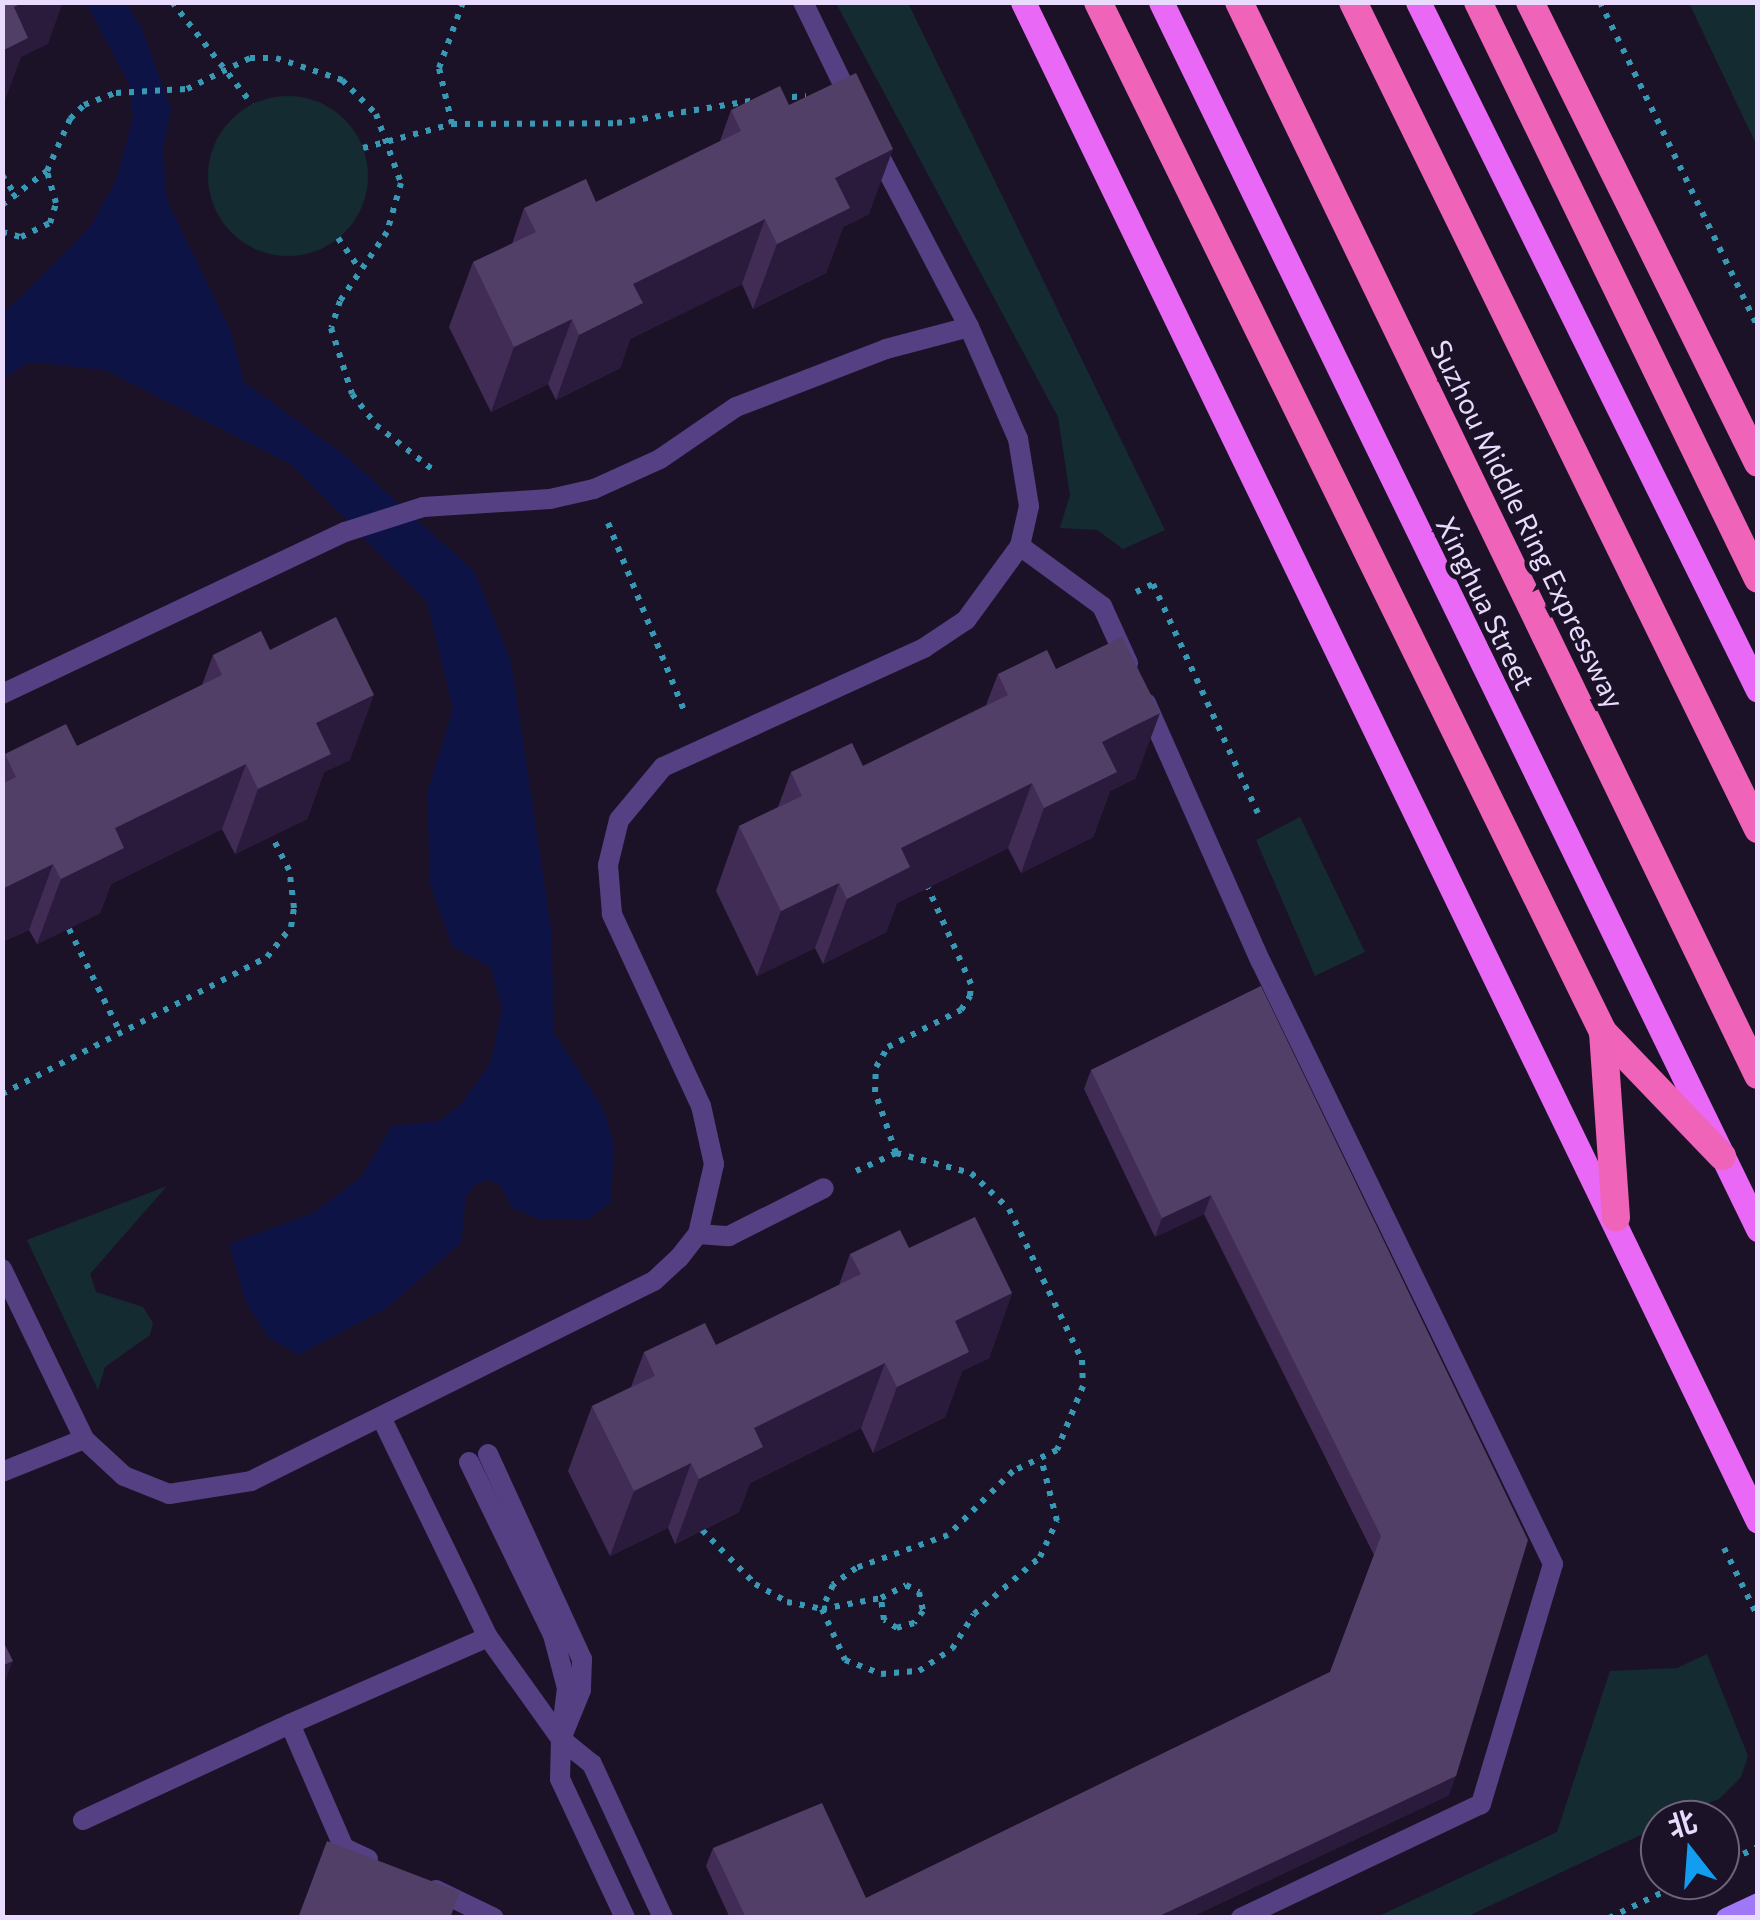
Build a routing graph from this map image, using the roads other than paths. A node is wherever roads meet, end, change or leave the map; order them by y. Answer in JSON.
{"nodes":[{"id":1,"x":803,"y":2,"type":"edge"},
{"id":2,"x":1023,"y":2,"type":"edge"},
{"id":3,"x":1098,"y":2,"type":"edge"},
{"id":4,"x":1161,"y":2,"type":"edge"},
{"id":5,"x":1240,"y":2,"type":"edge"},
{"id":6,"x":1353,"y":2,"type":"edge"},
{"id":7,"x":1418,"y":2,"type":"edge"},
{"id":8,"x":1478,"y":2,"type":"edge"},
{"id":9,"x":1530,"y":2,"type":"edge"},
{"id":10,"x":970,"y":327,"type":"junction"},
{"id":11,"x":1758,"y":463,"type":"edge"},
{"id":12,"x":1020,"y":546,"type":"junction"},
{"id":13,"x":1758,"y":579,"type":"edge"},
{"id":14,"x":1758,"y":690,"type":"edge"},
{"id":15,"x":2,"y":694,"type":"edge"},
{"id":16,"x":1758,"y":830,"type":"edge"},
{"id":17,"x":1603,"y":1032,"type":"junction"},
{"id":18,"x":1758,"y":1074,"type":"edge"},
{"id":19,"x":1722,"y":1156,"type":"junction"},
{"id":20,"x":824,"y":1188,"type":"road end"},
{"id":21,"x":1616,"y":1218,"type":"junction"},
{"id":22,"x":1758,"y":1230,"type":"edge"},
{"id":23,"x":698,"y":1234,"type":"junction"},
{"id":24,"x":2,"y":1269,"type":"edge"},
{"id":25,"x":381,"y":1417,"type":"junction"},
{"id":26,"x":84,"y":1439,"type":"junction"},
{"id":27,"x":479,"y":1458,"type":"dead end"},
{"id":28,"x":2,"y":1472,"type":"edge"},
{"id":29,"x":1758,"y":1521,"type":"edge"},
{"id":30,"x":488,"y":1637,"type":"junction"},
{"id":31,"x":290,"y":1724,"type":"junction"},
{"id":32,"x":561,"y":1739,"type":"junction"},
{"id":33,"x":83,"y":1820,"type":"dead end"},
{"id":34,"x":1758,"y":1903,"type":"edge"},
{"id":35,"x":494,"y":1918,"type":"edge"},
{"id":36,"x":625,"y":1918,"type":"edge"},
{"id":37,"x":663,"y":1918,"type":"edge"},
{"id":38,"x":1241,"y":1918,"type":"edge"},
{"id":39,"x":1726,"y":1918,"type":"edge"}],
"edges":[{"from":1,"to":10,"type":"street"},
{"from":2,"to":21,"type":"main road"},
{"from":3,"to":17,"type":"highway"},
{"from":4,"to":19,"type":"main road","name":"Xinghua Street"},
{"from":5,"to":18,"type":"highway","name":"Suzhou Middle Ring Expressway"},
{"from":6,"to":16,"type":"highway"},
{"from":7,"to":14,"type":"main road"},
{"from":8,"to":13,"type":"highway"},
{"from":9,"to":11,"type":"highway"},
{"from":10,"to":12,"type":"street"},
{"from":10,"to":15,"type":"street","bridge":true},
{"from":12,"to":23,"type":"street"},
{"from":12,"to":38,"type":"street"},
{"from":17,"to":19,"type":"highway"},
{"from":17,"to":21,"type":"highway"},
{"from":19,"to":22,"type":"main road","name":"Xinghua Street"},
{"from":20,"to":23,"type":"street"},
{"from":21,"to":29,"type":"main road"},
{"from":23,"to":25,"type":"street"},
{"from":24,"to":26,"type":"street"},
{"from":25,"to":26,"type":"street"},
{"from":25,"to":30,"type":"street"},
{"from":26,"to":28,"type":"street"},
{"from":27,"to":32,"type":"street"},
{"from":30,"to":31,"type":"street"},
{"from":30,"to":32,"type":"street"},
{"from":31,"to":33,"type":"street"},
{"from":31,"to":35,"type":"street"},
{"from":32,"to":36,"type":"street"},
{"from":32,"to":37,"type":"street"},
{"from":34,"to":39,"type":"main road"}]}
